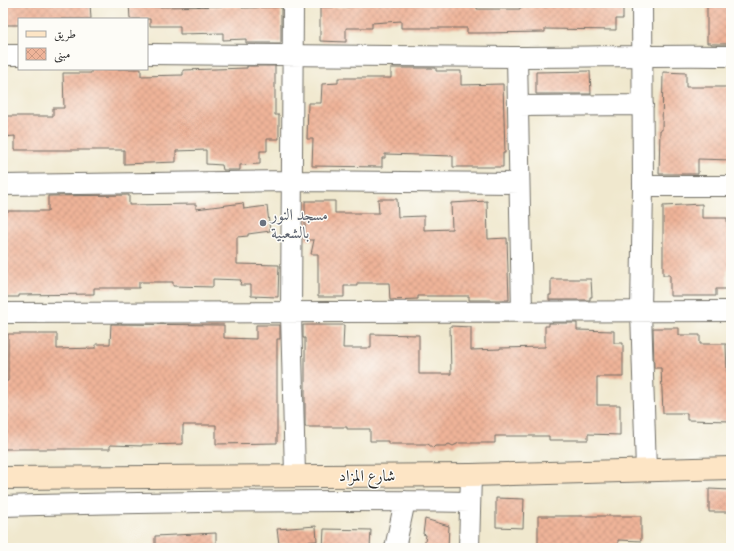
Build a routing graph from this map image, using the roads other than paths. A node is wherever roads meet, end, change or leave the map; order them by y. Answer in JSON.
{"nodes":[{"id":1,"x":293,"y":3,"type":"edge"},
{"id":2,"x":642,"y":3,"type":"edge"},
{"id":3,"x":148,"y":54,"type":"edge"},
{"id":4,"x":293,"y":54,"type":"junction"},
{"id":5,"x":3,"y":55,"type":"edge"},
{"id":6,"x":18,"y":55,"type":"edge"},
{"id":7,"x":642,"y":55,"type":"junction"},
{"id":8,"x":731,"y":56,"type":"edge"},
{"id":9,"x":516,"y":57,"type":"junction"},
{"id":10,"x":643,"y":105,"type":"junction"},
{"id":11,"x":518,"y":106,"type":"junction"},
{"id":12,"x":292,"y":181,"type":"junction"},
{"id":13,"x":520,"y":183,"type":"junction"},
{"id":14,"x":3,"y":185,"type":"edge"},
{"id":15,"x":643,"y":186,"type":"junction"},
{"id":16,"x":731,"y":186,"type":"edge"},
{"id":17,"x":642,"y":311,"type":"junction"},
{"id":18,"x":731,"y":311,"type":"edge"},
{"id":19,"x":522,"y":312,"type":"junction"},
{"id":20,"x":3,"y":313,"type":"edge"},
{"id":21,"x":292,"y":313,"type":"junction"},
{"id":22,"x":731,"y":468,"type":"edge"},
{"id":23,"x":646,"y":470,"type":"junction"},
{"id":24,"x":471,"y":474,"type":"junction"},
{"id":25,"x":295,"y":475,"type":"junction"},
{"id":26,"x":3,"y":478,"type":"edge"},
{"id":27,"x":405,"y":501,"type":"junction"},
{"id":28,"x":470,"y":502,"type":"junction"},
{"id":29,"x":3,"y":506,"type":"edge"},
{"id":30,"x":395,"y":548,"type":"edge"},
{"id":31,"x":469,"y":548,"type":"edge"}],
"edges":[{"from":1,"to":4,"type":"street"},
{"from":2,"to":7,"type":"street"},
{"from":3,"to":4,"type":"street"},
{"from":4,"to":9,"type":"street"},
{"from":4,"to":12,"type":"street"},
{"from":5,"to":6,"type":"street"},
{"from":7,"to":8,"type":"street"},
{"from":7,"to":9,"type":"street"},
{"from":7,"to":10,"type":"street"},
{"from":9,"to":11,"type":"street"},
{"from":10,"to":11,"type":"street"},
{"from":10,"to":15,"type":"street"},
{"from":11,"to":13,"type":"street"},
{"from":12,"to":13,"type":"street"},
{"from":12,"to":14,"type":"street"},
{"from":12,"to":21,"type":"street"},
{"from":13,"to":19,"type":"street"},
{"from":15,"to":16,"type":"street"},
{"from":15,"to":17,"type":"street"},
{"from":17,"to":18,"type":"street"},
{"from":17,"to":19,"type":"street"},
{"from":17,"to":23,"type":"street"},
{"from":19,"to":21,"type":"street"},
{"from":20,"to":21,"type":"street"},
{"from":21,"to":25,"type":"street"},
{"from":22,"to":23,"type":"street","name":"شارع المزاد"},
{"from":23,"to":24,"type":"street","name":"شارع المزاد"},
{"from":24,"to":25,"type":"street","name":"شارع المزاد"},
{"from":24,"to":28,"type":"street"},
{"from":25,"to":26,"type":"street","name":"شارع المزاد"},
{"from":27,"to":28,"type":"street"},
{"from":27,"to":29,"type":"street"},
{"from":27,"to":30,"type":"street"},
{"from":28,"to":31,"type":"street"}]}
